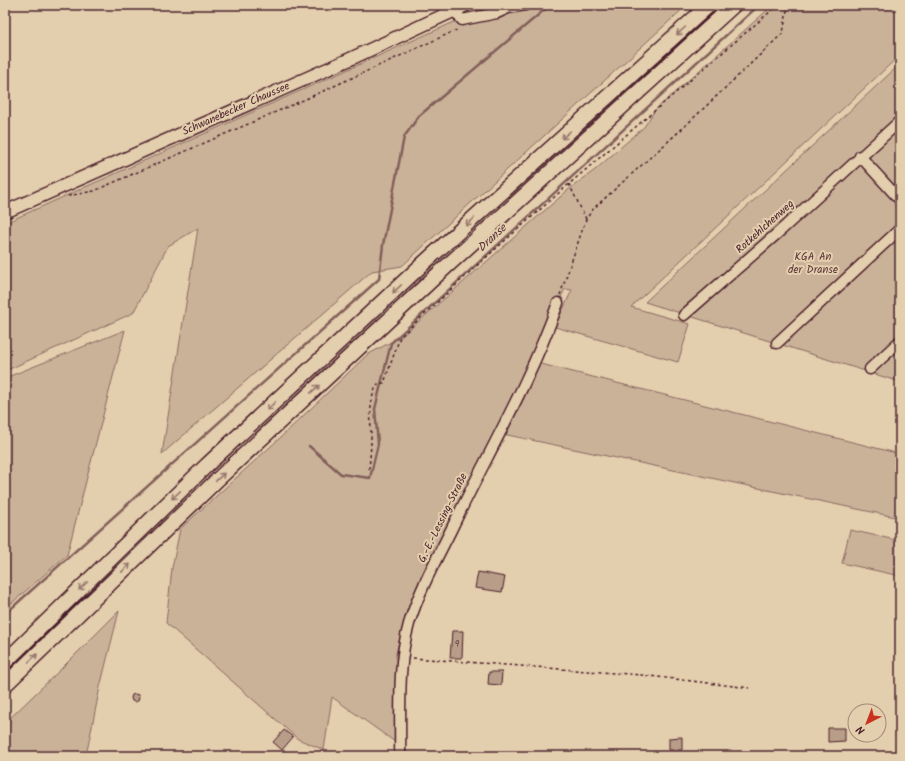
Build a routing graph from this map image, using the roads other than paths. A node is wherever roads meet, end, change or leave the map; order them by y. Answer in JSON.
{"nodes":[{"id":1,"x":466,"y":5,"type":"edge"},
{"id":2,"x":710,"y":5,"type":"edge"},
{"id":3,"x":734,"y":5,"type":"edge"},
{"id":4,"x":525,"y":6,"type":"edge"},
{"id":5,"x":454,"y":10,"type":"junction"},
{"id":6,"x":900,"y":121,"type":"edge"},
{"id":7,"x":860,"y":156,"type":"junction"},
{"id":8,"x":900,"y":200,"type":"edge"},
{"id":9,"x":9,"y":216,"type":"edge"},
{"id":10,"x":900,"y":229,"type":"edge"},
{"id":11,"x":558,"y":303,"type":"road end"},
{"id":12,"x":684,"y":314,"type":"dead end"},
{"id":13,"x":900,"y":341,"type":"edge"},
{"id":14,"x":777,"y":343,"type":"dead end"},
{"id":15,"x":870,"y":369,"type":"dead end"},
{"id":16,"x":5,"y":662,"type":"edge"},
{"id":17,"x":5,"y":685,"type":"edge"},
{"id":18,"x":400,"y":756,"type":"edge"}],
"edges":[{"from":1,"to":5,"type":"main road","name":"Schwanebecker Chaussee"},
{"from":2,"to":16,"type":"highway","one_way":true},
{"from":17,"to":3,"type":"highway","one_way":true},
{"from":4,"to":5,"type":"street"},
{"from":5,"to":9,"type":"main road","name":"Schwanebecker Chaussee"},
{"from":6,"to":7,"type":"street","name":"Rotkehlchenweg"},
{"from":7,"to":8,"type":"street"},
{"from":7,"to":12,"type":"street","name":"Rotkehlchenweg"},
{"from":10,"to":14,"type":"street"},
{"from":11,"to":18,"type":"street","name":"G.-E.-Lessing-Straße"},
{"from":13,"to":15,"type":"street"}]}
